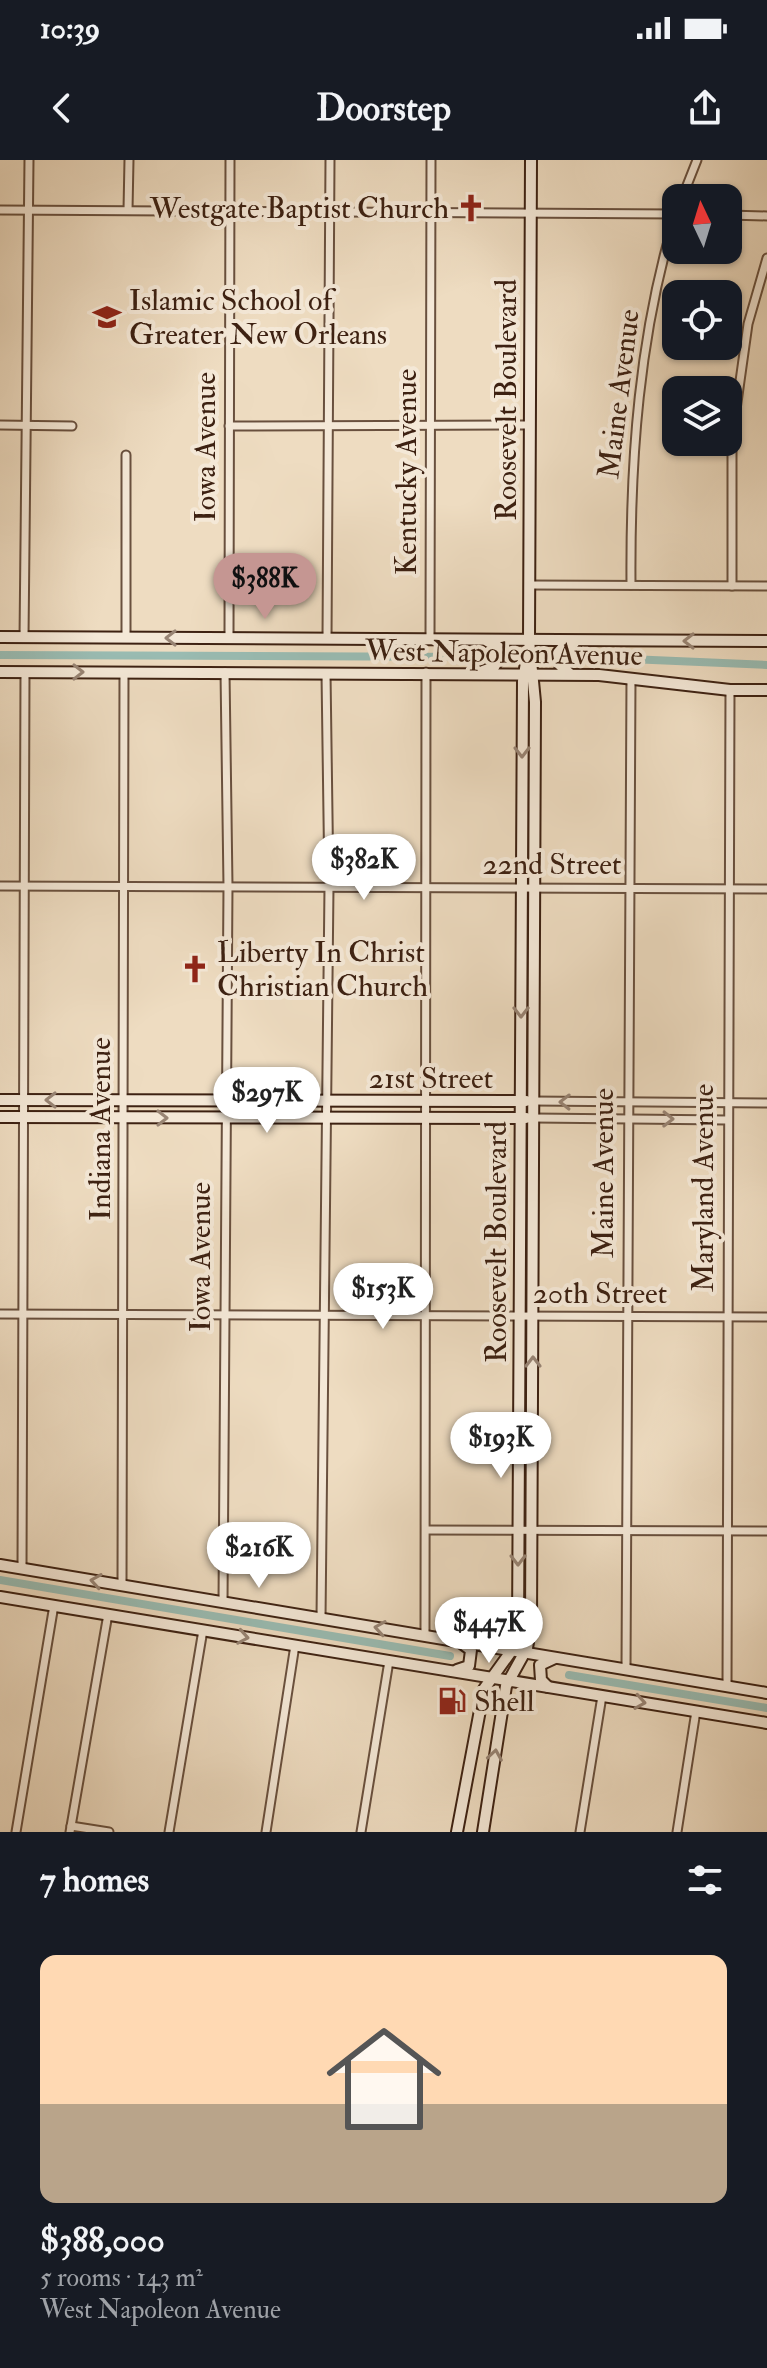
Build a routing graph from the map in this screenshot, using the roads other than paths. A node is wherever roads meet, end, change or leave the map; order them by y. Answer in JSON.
{"nodes":[{"id":1,"x":29,"y":160,"type":"edge"},
{"id":2,"x":129,"y":160,"type":"edge"},
{"id":3,"x":230,"y":160,"type":"edge"},
{"id":4,"x":330,"y":160,"type":"edge"},
{"id":5,"x":431,"y":160,"type":"edge"},
{"id":6,"x":531,"y":160,"type":"edge"},
{"id":7,"x":697,"y":160,"type":"edge"},
{"id":8,"x":688,"y":184,"type":"edge"},
{"id":9,"x":0,"y":210,"type":"edge"},
{"id":10,"x":28,"y":210,"type":"junction"},
{"id":11,"x":128,"y":210,"type":"junction"},
{"id":12,"x":229,"y":211,"type":"junction"},
{"id":13,"x":329,"y":211,"type":"junction"},
{"id":14,"x":430,"y":212,"type":"junction"},
{"id":15,"x":531,"y":212,"type":"junction"},
{"id":16,"x":662,"y":214,"type":"edge"},
{"id":17,"x":742,"y":215,"type":"edge"},
{"id":18,"x":767,"y":216,"type":"edge"},
{"id":19,"x":767,"y":258,"type":"edge"},
{"id":20,"x":663,"y":264,"type":"edge"},
{"id":21,"x":0,"y":425,"type":"edge"},
{"id":22,"x":27,"y":425,"type":"junction"},
{"id":23,"x":530,"y":425,"type":"junction"},
{"id":24,"x":72,"y":426,"type":"dead end"},
{"id":25,"x":229,"y":426,"type":"junction"},
{"id":26,"x":328,"y":426,"type":"junction"},
{"id":27,"x":429,"y":427,"type":"junction"},
{"id":28,"x":126,"y":455,"type":"dead end"},
{"id":29,"x":530,"y":585,"type":"junction"},
{"id":30,"x":631,"y":585,"type":"junction"},
{"id":31,"x":732,"y":586,"type":"junction"},
{"id":32,"x":767,"y":586,"type":"edge"},
{"id":33,"x":24,"y":638,"type":"junction"},
{"id":34,"x":126,"y":638,"type":"junction"},
{"id":35,"x":229,"y":638,"type":"junction"},
{"id":36,"x":3,"y":639,"type":"edge"},
{"id":37,"x":327,"y":639,"type":"junction"},
{"id":38,"x":430,"y":640,"type":"junction"},
{"id":39,"x":485,"y":640,"type":"junction"},
{"id":40,"x":529,"y":640,"type":"junction"},
{"id":41,"x":584,"y":640,"type":"junction"},
{"id":42,"x":767,"y":641,"type":"edge"},
{"id":43,"x":0,"y":672,"type":"edge"},
{"id":44,"x":25,"y":672,"type":"junction"},
{"id":45,"x":124,"y":672,"type":"junction"},
{"id":46,"x":225,"y":672,"type":"junction"},
{"id":47,"x":426,"y":672,"type":"junction"},
{"id":48,"x":326,"y":673,"type":"junction"},
{"id":49,"x":473,"y":673,"type":"junction"},
{"id":50,"x":529,"y":674,"type":"junction"},
{"id":51,"x":570,"y":674,"type":"junction"},
{"id":52,"x":631,"y":678,"type":"junction"},
{"id":53,"x":730,"y":690,"type":"junction"},
{"id":54,"x":767,"y":690,"type":"edge"},
{"id":55,"x":0,"y":886,"type":"edge"},
{"id":56,"x":25,"y":886,"type":"junction"},
{"id":57,"x":125,"y":886,"type":"junction"},
{"id":58,"x":228,"y":886,"type":"junction"},
{"id":59,"x":329,"y":887,"type":"junction"},
{"id":60,"x":427,"y":887,"type":"junction"},
{"id":61,"x":521,"y":888,"type":"junction"},
{"id":62,"x":534,"y":888,"type":"junction"},
{"id":63,"x":628,"y":888,"type":"junction"},
{"id":64,"x":728,"y":888,"type":"junction"},
{"id":65,"x":767,"y":889,"type":"edge"},
{"id":66,"x":0,"y":1100,"type":"edge"},
{"id":67,"x":25,"y":1100,"type":"junction"},
{"id":68,"x":125,"y":1101,"type":"junction"},
{"id":69,"x":225,"y":1101,"type":"junction"},
{"id":70,"x":521,"y":1101,"type":"junction"},
{"id":71,"x":533,"y":1101,"type":"junction"},
{"id":72,"x":326,"y":1102,"type":"junction"},
{"id":73,"x":427,"y":1102,"type":"junction"},
{"id":74,"x":627,"y":1103,"type":"junction"},
{"id":75,"x":727,"y":1103,"type":"junction"},
{"id":76,"x":767,"y":1103,"type":"edge"},
{"id":77,"x":0,"y":1117,"type":"edge"},
{"id":78,"x":26,"y":1118,"type":"junction"},
{"id":79,"x":125,"y":1118,"type":"junction"},
{"id":80,"x":225,"y":1118,"type":"junction"},
{"id":81,"x":326,"y":1118,"type":"junction"},
{"id":82,"x":426,"y":1118,"type":"junction"},
{"id":83,"x":521,"y":1118,"type":"junction"},
{"id":84,"x":534,"y":1118,"type":"junction"},
{"id":85,"x":628,"y":1119,"type":"junction"},
{"id":86,"x":727,"y":1120,"type":"junction"},
{"id":87,"x":0,"y":1314,"type":"edge"},
{"id":88,"x":24,"y":1314,"type":"junction"},
{"id":89,"x":124,"y":1315,"type":"junction"},
{"id":90,"x":224,"y":1315,"type":"junction"},
{"id":91,"x":325,"y":1316,"type":"junction"},
{"id":92,"x":425,"y":1316,"type":"junction"},
{"id":93,"x":519,"y":1316,"type":"junction"},
{"id":94,"x":533,"y":1317,"type":"junction"},
{"id":95,"x":626,"y":1317,"type":"junction"},
{"id":96,"x":728,"y":1317,"type":"junction"},
{"id":97,"x":767,"y":1317,"type":"edge"},
{"id":98,"x":426,"y":1530,"type":"junction"},
{"id":99,"x":518,"y":1530,"type":"junction"},
{"id":100,"x":531,"y":1530,"type":"junction"},
{"id":101,"x":628,"y":1531,"type":"junction"},
{"id":102,"x":728,"y":1531,"type":"junction"},
{"id":103,"x":767,"y":1531,"type":"edge"},
{"id":104,"x":0,"y":1565,"type":"edge"},
{"id":105,"x":22,"y":1569,"type":"junction"},
{"id":106,"x":122,"y":1585,"type":"junction"},
{"id":107,"x":0,"y":1597,"type":"edge"},
{"id":108,"x":223,"y":1602,"type":"junction"},
{"id":109,"x":54,"y":1605,"type":"junction"},
{"id":110,"x":108,"y":1614,"type":"junction"},
{"id":111,"x":321,"y":1618,"type":"junction"},
{"id":112,"x":203,"y":1630,"type":"junction"},
{"id":113,"x":425,"y":1635,"type":"junction"},
{"id":114,"x":457,"y":1640,"type":"junction"},
{"id":115,"x":295,"y":1645,"type":"junction"},
{"id":116,"x":512,"y":1650,"type":"junction"},
{"id":117,"x":526,"y":1652,"type":"junction"},
{"id":118,"x":557,"y":1657,"type":"junction"},
{"id":119,"x":389,"y":1661,"type":"junction"},
{"id":120,"x":626,"y":1669,"type":"junction"},
{"id":121,"x":447,"y":1671,"type":"junction"},
{"id":122,"x":490,"y":1678,"type":"junction"},
{"id":123,"x":508,"y":1681,"type":"junction"},
{"id":124,"x":727,"y":1686,"type":"junction"},
{"id":125,"x":548,"y":1687,"type":"junction"},
{"id":126,"x":767,"y":1693,"type":"edge"},
{"id":127,"x":602,"y":1696,"type":"junction"},
{"id":128,"x":696,"y":1711,"type":"junction"},
{"id":129,"x":767,"y":1723,"type":"edge"},
{"id":130,"x":70,"y":1829,"type":"edge"},
{"id":131,"x":16,"y":1832,"type":"edge"},
{"id":132,"x":109,"y":1832,"type":"edge"},
{"id":133,"x":169,"y":1832,"type":"edge"},
{"id":134,"x":266,"y":1832,"type":"edge"},
{"id":135,"x":361,"y":1832,"type":"edge"},
{"id":136,"x":457,"y":1832,"type":"edge"},
{"id":137,"x":483,"y":1832,"type":"edge"},
{"id":138,"x":580,"y":1832,"type":"edge"},
{"id":139,"x":677,"y":1832,"type":"edge"}],
"edges":[{"from":1,"to":10,"type":"street"},
{"from":2,"to":11,"type":"street"},
{"from":3,"to":12,"type":"street","name":"Iowa Avenue"},
{"from":4,"to":13,"type":"street"},
{"from":5,"to":14,"type":"street","name":"Kentucky Avenue"},
{"from":6,"to":15,"type":"street","name":"Roosevelt Boulevard"},
{"from":7,"to":8,"type":"street"},
{"from":9,"to":10,"type":"street"},
{"from":10,"to":11,"type":"street"},
{"from":10,"to":22,"type":"street"},
{"from":11,"to":12,"type":"street"},
{"from":12,"to":13,"type":"street"},
{"from":12,"to":25,"type":"street","name":"Iowa Avenue"},
{"from":13,"to":14,"type":"street"},
{"from":13,"to":26,"type":"street"},
{"from":14,"to":15,"type":"street"},
{"from":14,"to":27,"type":"street","name":"Kentucky Avenue"},
{"from":15,"to":16,"type":"street"},
{"from":15,"to":23,"type":"street","name":"Roosevelt Boulevard"},
{"from":17,"to":18,"type":"street"},
{"from":19,"to":31,"type":"street"},
{"from":20,"to":30,"type":"street","name":"Maine Avenue"},
{"from":21,"to":22,"type":"street"},
{"from":22,"to":24,"type":"street"},
{"from":22,"to":33,"type":"street"},
{"from":23,"to":27,"type":"street"},
{"from":23,"to":29,"type":"street","name":"Roosevelt Boulevard"},
{"from":25,"to":26,"type":"street"},
{"from":25,"to":35,"type":"street","name":"Iowa Avenue"},
{"from":26,"to":27,"type":"street"},
{"from":26,"to":37,"type":"street"},
{"from":27,"to":38,"type":"street","name":"Kentucky Avenue"},
{"from":28,"to":34,"type":"street"},
{"from":29,"to":30,"type":"street"},
{"from":29,"to":40,"type":"street","name":"Roosevelt Boulevard"},
{"from":30,"to":31,"type":"street"},
{"from":31,"to":32,"type":"street"},
{"from":33,"to":34,"type":"street","name":"West Napoleon Avenue"},
{"from":33,"to":36,"type":"street","name":"West Napoleon Avenue"},
{"from":35,"to":34,"type":"street","name":"West Napoleon Avenue","one_way":true},
{"from":35,"to":37,"type":"street","name":"West Napoleon Avenue"},
{"from":37,"to":38,"type":"street","name":"West Napoleon Avenue"},
{"from":38,"to":39,"type":"street","name":"West Napoleon Avenue"},
{"from":39,"to":40,"type":"street","name":"West Napoleon Avenue"},
{"from":39,"to":49,"type":"street"},
{"from":40,"to":41,"type":"street","name":"West Napoleon Avenue"},
{"from":40,"to":50,"type":"street","name":"Roosevelt Boulevard"},
{"from":42,"to":41,"type":"street","name":"West Napoleon Avenue","one_way":true},
{"from":41,"to":51,"type":"street"},
{"from":43,"to":44,"type":"street","name":"West Napoleon Avenue"},
{"from":44,"to":45,"type":"street","name":"West Napoleon Avenue","one_way":true},
{"from":44,"to":56,"type":"street"},
{"from":45,"to":46,"type":"street","name":"West Napoleon Avenue"},
{"from":45,"to":57,"type":"street","name":"Indiana Avenue"},
{"from":46,"to":48,"type":"street","name":"West Napoleon Avenue"},
{"from":46,"to":58,"type":"street","name":"Iowa Avenue"},
{"from":47,"to":48,"type":"street","name":"West Napoleon Avenue"},
{"from":47,"to":49,"type":"street","name":"West Napoleon Avenue"},
{"from":47,"to":60,"type":"street"},
{"from":48,"to":59,"type":"street"},
{"from":49,"to":50,"type":"street","name":"West Napoleon Avenue"},
{"from":50,"to":51,"type":"street","name":"West Napoleon Avenue"},
{"from":50,"to":61,"type":"street","name":"Roosevelt Boulevard","one_way":true},
{"from":50,"to":62,"type":"street","name":"Roosevelt Boulevard"},
{"from":51,"to":52,"type":"street","name":"West Napoleon Avenue"},
{"from":52,"to":53,"type":"street","name":"West Napoleon Avenue"},
{"from":52,"to":63,"type":"street","name":"Maine Avenue"},
{"from":53,"to":54,"type":"street","name":"West Napoleon Avenue"},
{"from":53,"to":64,"type":"street","name":"Maryland Avenue"},
{"from":55,"to":56,"type":"street","name":"22nd Street"},
{"from":56,"to":57,"type":"street","name":"22nd Street"},
{"from":56,"to":67,"type":"street"},
{"from":57,"to":58,"type":"street","name":"22nd Street"},
{"from":57,"to":68,"type":"street","name":"Indiana Avenue"},
{"from":58,"to":59,"type":"street","name":"22nd Street"},
{"from":58,"to":69,"type":"street","name":"Iowa Avenue"},
{"from":59,"to":60,"type":"street","name":"22nd Street"},
{"from":59,"to":72,"type":"street"},
{"from":60,"to":61,"type":"street","name":"22nd Street"},
{"from":60,"to":73,"type":"street"},
{"from":61,"to":62,"type":"street","name":"22nd Street"},
{"from":61,"to":70,"type":"street","name":"Roosevelt Boulevard","one_way":true},
{"from":62,"to":63,"type":"street","name":"22nd Street"},
{"from":62,"to":71,"type":"street","name":"Roosevelt Boulevard"},
{"from":63,"to":64,"type":"street","name":"22nd Street"},
{"from":63,"to":74,"type":"street","name":"Maine Avenue"},
{"from":64,"to":65,"type":"street","name":"22nd Street"},
{"from":64,"to":75,"type":"street","name":"Maryland Avenue"},
{"from":66,"to":67,"type":"street","name":"21st Street"},
{"from":68,"to":67,"type":"street","name":"21st Street","one_way":true},
{"from":67,"to":78,"type":"street"},
{"from":68,"to":69,"type":"street","name":"21st Street"},
{"from":68,"to":79,"type":"street","name":"Indiana Avenue"},
{"from":69,"to":72,"type":"street","name":"21st Street"},
{"from":69,"to":80,"type":"street","name":"Iowa Avenue"},
{"from":70,"to":71,"type":"street","name":"21st Street"},
{"from":70,"to":73,"type":"street","name":"21st Street"},
{"from":70,"to":83,"type":"street","name":"Roosevelt Boulevard"},
{"from":74,"to":71,"type":"street","name":"21st Street","one_way":true},
{"from":71,"to":84,"type":"street","name":"Roosevelt Boulevard"},
{"from":72,"to":73,"type":"street","name":"21st Street"},
{"from":72,"to":81,"type":"street"},
{"from":73,"to":82,"type":"street"},
{"from":74,"to":75,"type":"street","name":"21st Street"},
{"from":74,"to":85,"type":"street","name":"Maine Avenue"},
{"from":75,"to":76,"type":"street","name":"21st Street"},
{"from":75,"to":86,"type":"street","name":"Maryland Avenue"},
{"from":77,"to":78,"type":"street","name":"21st Street"},
{"from":78,"to":79,"type":"street","name":"21st Street"},
{"from":78,"to":88,"type":"street"},
{"from":79,"to":80,"type":"street","name":"21st Street","one_way":true},
{"from":79,"to":89,"type":"street","name":"Indiana Avenue"},
{"from":80,"to":81,"type":"street","name":"21st Street"},
{"from":80,"to":90,"type":"street","name":"Iowa Avenue"},
{"from":81,"to":82,"type":"street","name":"21st Street"},
{"from":81,"to":91,"type":"street"},
{"from":82,"to":83,"type":"street","name":"21st Street"},
{"from":82,"to":92,"type":"street"},
{"from":83,"to":84,"type":"street","name":"21st Street"},
{"from":83,"to":93,"type":"street","name":"Roosevelt Boulevard"},
{"from":84,"to":85,"type":"street","name":"21st Street"},
{"from":84,"to":94,"type":"street","name":"Roosevelt Boulevard"},
{"from":85,"to":86,"type":"street","name":"21st Street","one_way":true},
{"from":85,"to":95,"type":"street","name":"Maine Avenue"},
{"from":86,"to":96,"type":"street","name":"Maryland Avenue"},
{"from":87,"to":88,"type":"street","name":"20th Street"},
{"from":88,"to":89,"type":"street","name":"20th Street"},
{"from":88,"to":105,"type":"street"},
{"from":89,"to":90,"type":"street","name":"20th Street"},
{"from":89,"to":106,"type":"street","name":"Indiana Avenue"},
{"from":90,"to":91,"type":"street","name":"20th Street"},
{"from":90,"to":108,"type":"street","name":"Iowa Avenue"},
{"from":91,"to":92,"type":"street","name":"20th Street"},
{"from":91,"to":111,"type":"street"},
{"from":92,"to":93,"type":"street","name":"20th Street"},
{"from":92,"to":98,"type":"street"},
{"from":93,"to":94,"type":"street","name":"20th Street"},
{"from":93,"to":99,"type":"street","name":"Roosevelt Boulevard"},
{"from":94,"to":95,"type":"street","name":"20th Street"},
{"from":100,"to":94,"type":"street","name":"Roosevelt Boulevard","one_way":true},
{"from":95,"to":96,"type":"street","name":"20th Street"},
{"from":95,"to":101,"type":"street","name":"Maine Avenue"},
{"from":96,"to":97,"type":"street","name":"20th Street"},
{"from":96,"to":102,"type":"street","name":"Maryland Avenue"},
{"from":98,"to":99,"type":"street"},
{"from":98,"to":113,"type":"street"},
{"from":99,"to":100,"type":"street"},
{"from":99,"to":116,"type":"street","name":"Roosevelt Boulevard","one_way":true},
{"from":100,"to":101,"type":"street"},
{"from":100,"to":117,"type":"street","name":"Roosevelt Boulevard"},
{"from":101,"to":102,"type":"street"},
{"from":101,"to":120,"type":"street","name":"Maine Avenue"},
{"from":102,"to":103,"type":"street"},
{"from":102,"to":124,"type":"street","name":"Maryland Avenue"},
{"from":104,"to":105,"type":"street"},
{"from":106,"to":105,"type":"street","one_way":true},
{"from":106,"to":108,"type":"street"},
{"from":107,"to":109,"type":"street"},
{"from":108,"to":111,"type":"street"},
{"from":109,"to":110,"type":"street"},
{"from":109,"to":131,"type":"street"},
{"from":110,"to":112,"type":"street"},
{"from":110,"to":130,"type":"street"},
{"from":113,"to":111,"type":"street","one_way":true},
{"from":112,"to":115,"type":"street","one_way":true},
{"from":112,"to":133,"type":"street"},
{"from":113,"to":114,"type":"street"},
{"from":114,"to":116,"type":"street"},
{"from":114,"to":121,"type":"street"},
{"from":115,"to":119,"type":"street"},
{"from":115,"to":134,"type":"street"},
{"from":116,"to":117,"type":"street"},
{"from":116,"to":122,"type":"street","name":"Roosevelt Boulevard"},
{"from":117,"to":118,"type":"street"},
{"from":117,"to":123,"type":"street","name":"Roosevelt Boulevard"},
{"from":118,"to":120,"type":"street"},
{"from":118,"to":125,"type":"street"},
{"from":119,"to":121,"type":"street"},
{"from":119,"to":135,"type":"street"},
{"from":120,"to":124,"type":"street"},
{"from":121,"to":122,"type":"street"},
{"from":122,"to":123,"type":"street"},
{"from":122,"to":136,"type":"street","name":"Roosevelt Boulevard"},
{"from":123,"to":125,"type":"street"},
{"from":137,"to":123,"type":"street","name":"Roosevelt Boulevard","one_way":true},
{"from":124,"to":126,"type":"street"},
{"from":125,"to":127,"type":"street"},
{"from":127,"to":128,"type":"street","one_way":true},
{"from":127,"to":138,"type":"street"},
{"from":128,"to":129,"type":"street"},
{"from":128,"to":139,"type":"street"},
{"from":130,"to":132,"type":"street"}]}
